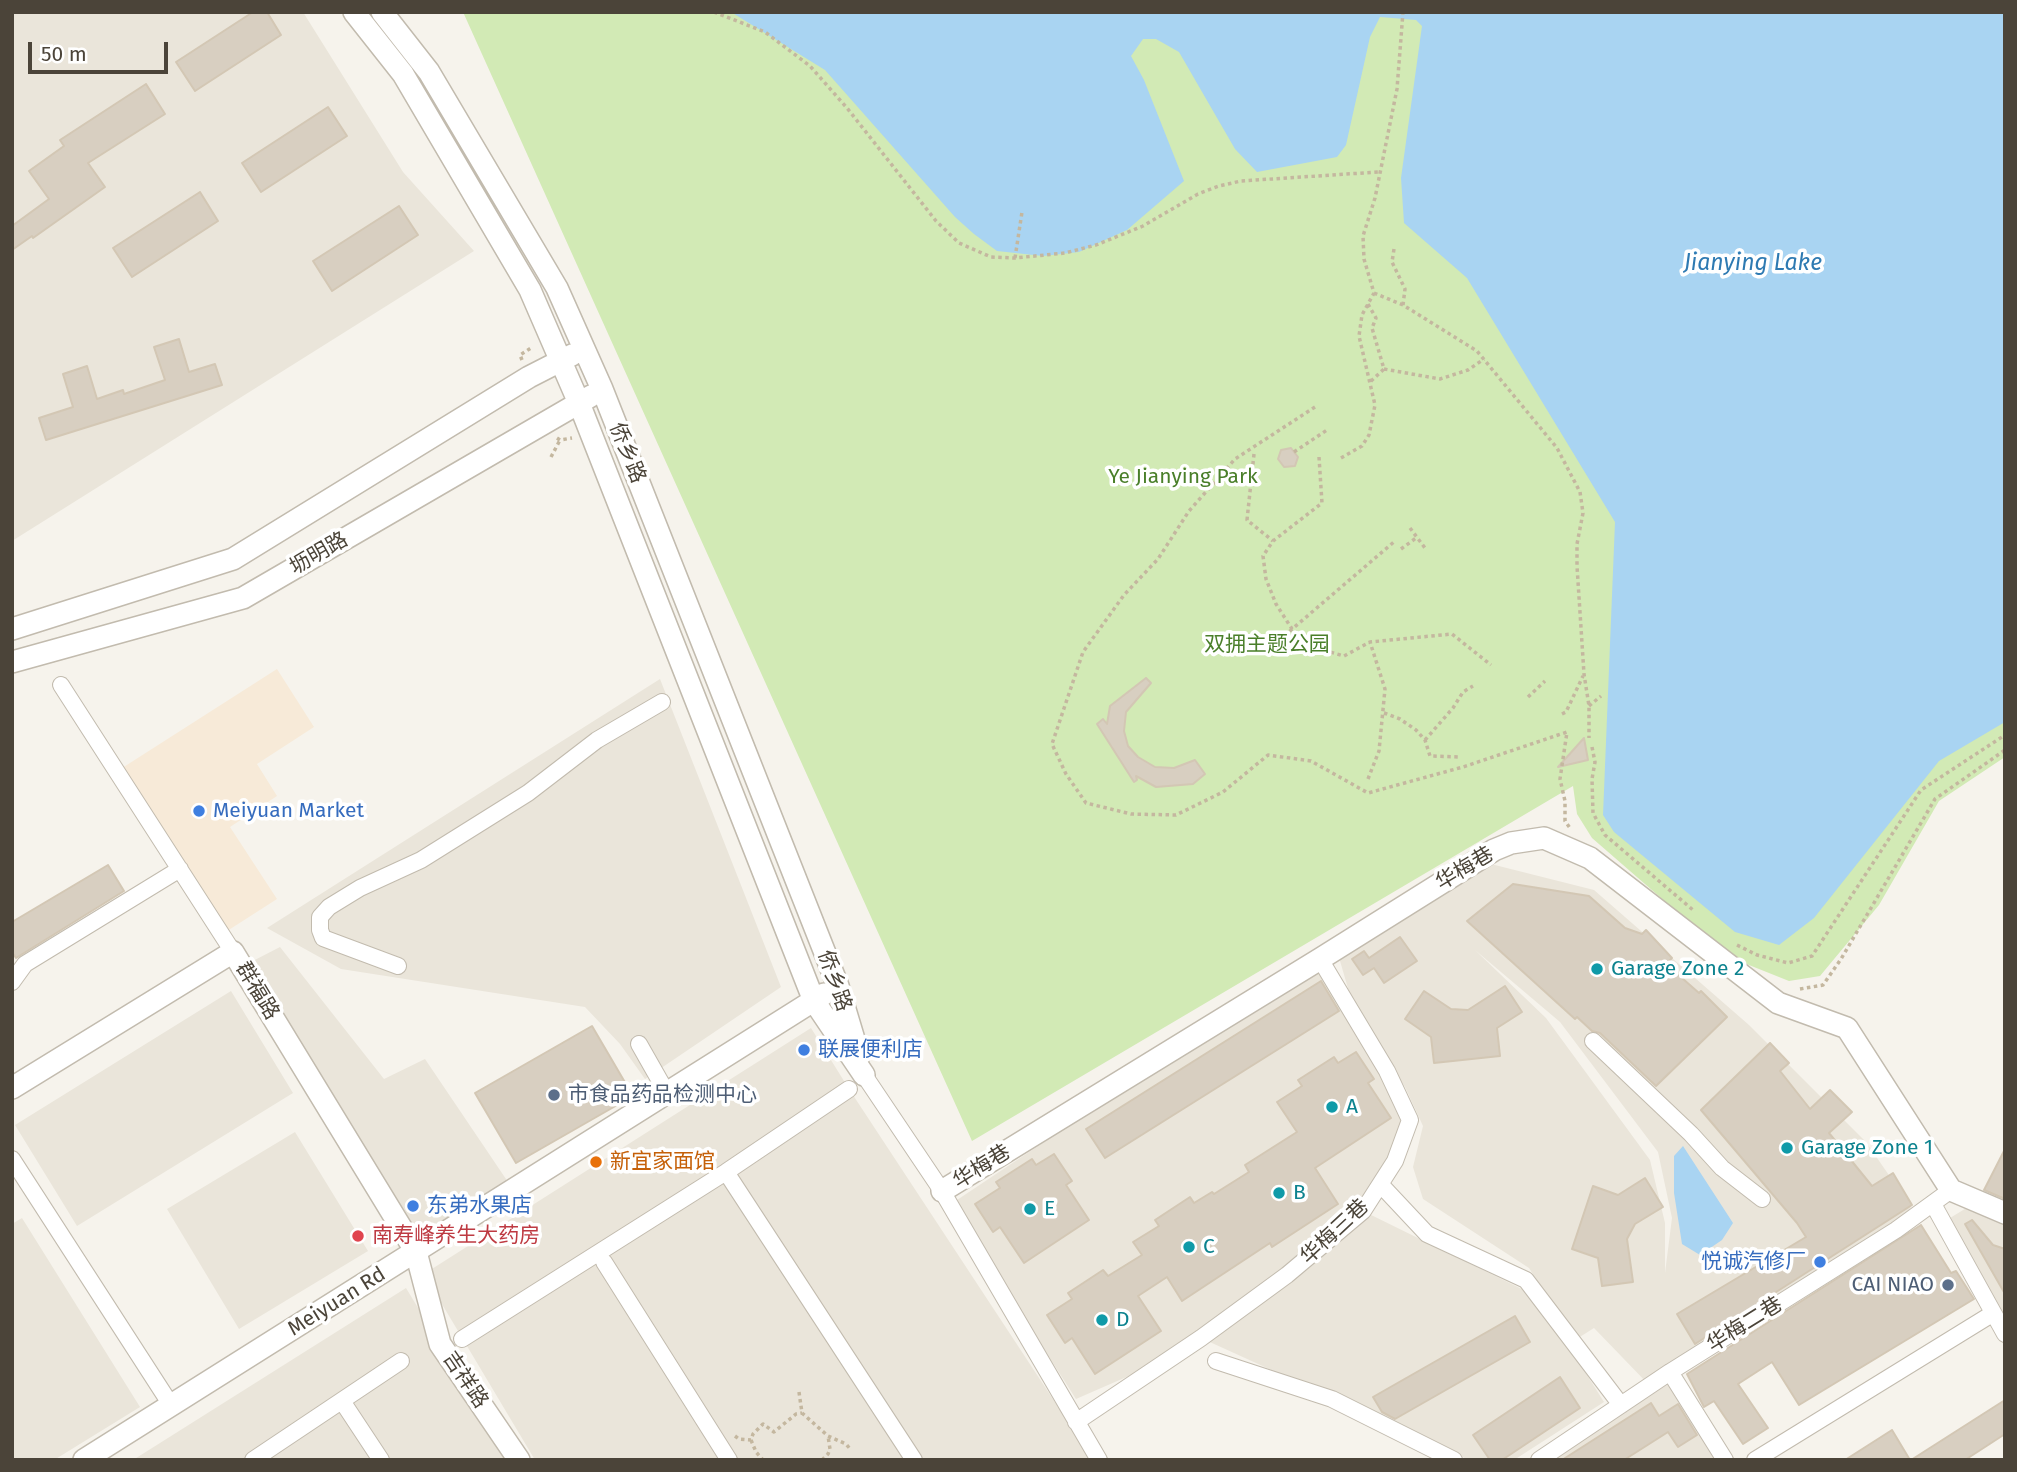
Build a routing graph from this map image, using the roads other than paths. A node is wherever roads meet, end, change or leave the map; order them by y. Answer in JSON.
{"nodes":[{"id":1,"x":354,"y":12,"type":"edge"},
{"id":2,"x":382,"y":12,"type":"edge"},
{"id":3,"x":583,"y":348,"type":"junction"},
{"id":4,"x":560,"y":362,"type":"junction"},
{"id":5,"x":602,"y":389,"type":"junction"},
{"id":6,"x":579,"y":403,"type":"junction"},
{"id":7,"x":12,"y":629,"type":"edge"},
{"id":8,"x":12,"y":662,"type":"edge"},
{"id":9,"x":61,"y":685,"type":"dead end"},
{"id":10,"x":662,"y":702,"type":"dead end"},
{"id":11,"x":180,"y":869,"type":"junction"},
{"id":12,"x":233,"y":952,"type":"junction"},
{"id":13,"x":1320,"y":959,"type":"junction"},
{"id":14,"x":398,"y":965,"type":"dead end"},
{"id":15,"x":12,"y":982,"type":"edge"},
{"id":16,"x":838,"y":986,"type":"junction"},
{"id":17,"x":814,"y":1001,"type":"junction"},
{"id":18,"x":1592,"y":1041,"type":"dead end"},
{"id":19,"x":639,"y":1044,"type":"dead end"},
{"id":20,"x":857,"y":1082,"type":"junction"},
{"id":21,"x":12,"y":1088,"type":"edge"},
{"id":22,"x":664,"y":1088,"type":"dead end"},
{"id":23,"x":12,"y":1159,"type":"edge"},
{"id":24,"x":726,"y":1172,"type":"junction"},
{"id":25,"x":1381,"y":1185,"type":"junction"},
{"id":26,"x":1951,"y":1190,"type":"junction"},
{"id":27,"x":942,"y":1191,"type":"junction"},
{"id":28,"x":1762,"y":1199,"type":"dead end"},
{"id":29,"x":1933,"y":1204,"type":"junction"},
{"id":30,"x":2005,"y":1213,"type":"edge"},
{"id":31,"x":416,"y":1252,"type":"junction"},
{"id":32,"x":604,"y":1262,"type":"dead end"},
{"id":33,"x":1992,"y":1314,"type":"junction"},
{"id":34,"x":2005,"y":1334,"type":"edge"},
{"id":35,"x":462,"y":1339,"type":"dead end"},
{"id":36,"x":401,"y":1361,"type":"dead end"},
{"id":37,"x":1216,"y":1361,"type":"dead end"},
{"id":38,"x":1670,"y":1372,"type":"junction"},
{"id":39,"x":342,"y":1401,"type":"junction"},
{"id":40,"x":171,"y":1405,"type":"junction"},
{"id":41,"x":1620,"y":1405,"type":"junction"},
{"id":42,"x":1076,"y":1422,"type":"junction"},
{"id":43,"x":85,"y":1460,"type":"edge"},
{"id":44,"x":253,"y":1460,"type":"edge"},
{"id":45,"x":381,"y":1460,"type":"edge"},
{"id":46,"x":519,"y":1460,"type":"edge"},
{"id":47,"x":729,"y":1460,"type":"edge"},
{"id":48,"x":914,"y":1460,"type":"edge"},
{"id":49,"x":1099,"y":1460,"type":"edge"},
{"id":50,"x":1454,"y":1460,"type":"edge"},
{"id":51,"x":1539,"y":1460,"type":"edge"},
{"id":52,"x":1725,"y":1460,"type":"edge"},
{"id":53,"x":1755,"y":1460,"type":"edge"}],
"edges":[{"from":1,"to":4,"type":"street","name":"侨乡路"},
{"from":2,"to":3,"type":"street","name":"侨乡路"},
{"from":3,"to":4,"type":"street","name":"坜明路"},
{"from":3,"to":5,"type":"street","name":"侨乡路"},
{"from":4,"to":6,"type":"street","name":"侨乡路"},
{"from":4,"to":7,"type":"street","name":"坜明路"},
{"from":5,"to":6,"type":"street","name":"坜明路"},
{"from":5,"to":16,"type":"street","name":"侨乡路"},
{"from":6,"to":8,"type":"street","name":"坜明路"},
{"from":6,"to":17,"type":"street","name":"侨乡路"},
{"from":9,"to":11,"type":"street"},
{"from":10,"to":14,"type":"street"},
{"from":11,"to":12,"type":"street"},
{"from":11,"to":15,"type":"street"},
{"from":12,"to":21,"type":"street","name":"群福路"},
{"from":12,"to":31,"type":"street","name":"群福路"},
{"from":13,"to":25,"type":"street","name":"华梅三巷"},
{"from":13,"to":26,"type":"street","name":"华梅巷"},
{"from":13,"to":27,"type":"street","name":"华梅巷"},
{"from":16,"to":17,"type":"street","name":"Meiyuan Rd"},
{"from":16,"to":20,"type":"street","name":"侨乡路"},
{"from":17,"to":20,"type":"street","name":"侨乡路"},
{"from":17,"to":31,"type":"street","name":"Meiyuan Rd"},
{"from":18,"to":28,"type":"street"},
{"from":19,"to":22,"type":"street"},
{"from":20,"to":24,"type":"street"},
{"from":20,"to":27,"type":"street"},
{"from":23,"to":40,"type":"street"},
{"from":24,"to":35,"type":"street"},
{"from":24,"to":48,"type":"street"},
{"from":25,"to":41,"type":"street"},
{"from":25,"to":42,"type":"street","name":"华梅三巷"},
{"from":26,"to":29,"type":"street","name":"华梅二巷"},
{"from":26,"to":30,"type":"street"},
{"from":27,"to":42,"type":"street"},
{"from":29,"to":33,"type":"street"},
{"from":29,"to":38,"type":"street","name":"华梅二巷"},
{"from":31,"to":40,"type":"street","name":"Meiyuan Rd"},
{"from":31,"to":46,"type":"street","name":"吉祥路"},
{"from":32,"to":47,"type":"street"},
{"from":33,"to":34,"type":"street"},
{"from":33,"to":53,"type":"street"},
{"from":36,"to":39,"type":"street"},
{"from":37,"to":50,"type":"street"},
{"from":38,"to":41,"type":"street","name":"华梅二巷"},
{"from":38,"to":52,"type":"street"},
{"from":39,"to":44,"type":"street"},
{"from":39,"to":45,"type":"street"},
{"from":40,"to":43,"type":"street","name":"Meiyuan Rd"},
{"from":41,"to":51,"type":"street","name":"华梅二巷"},
{"from":42,"to":49,"type":"street"}]}
